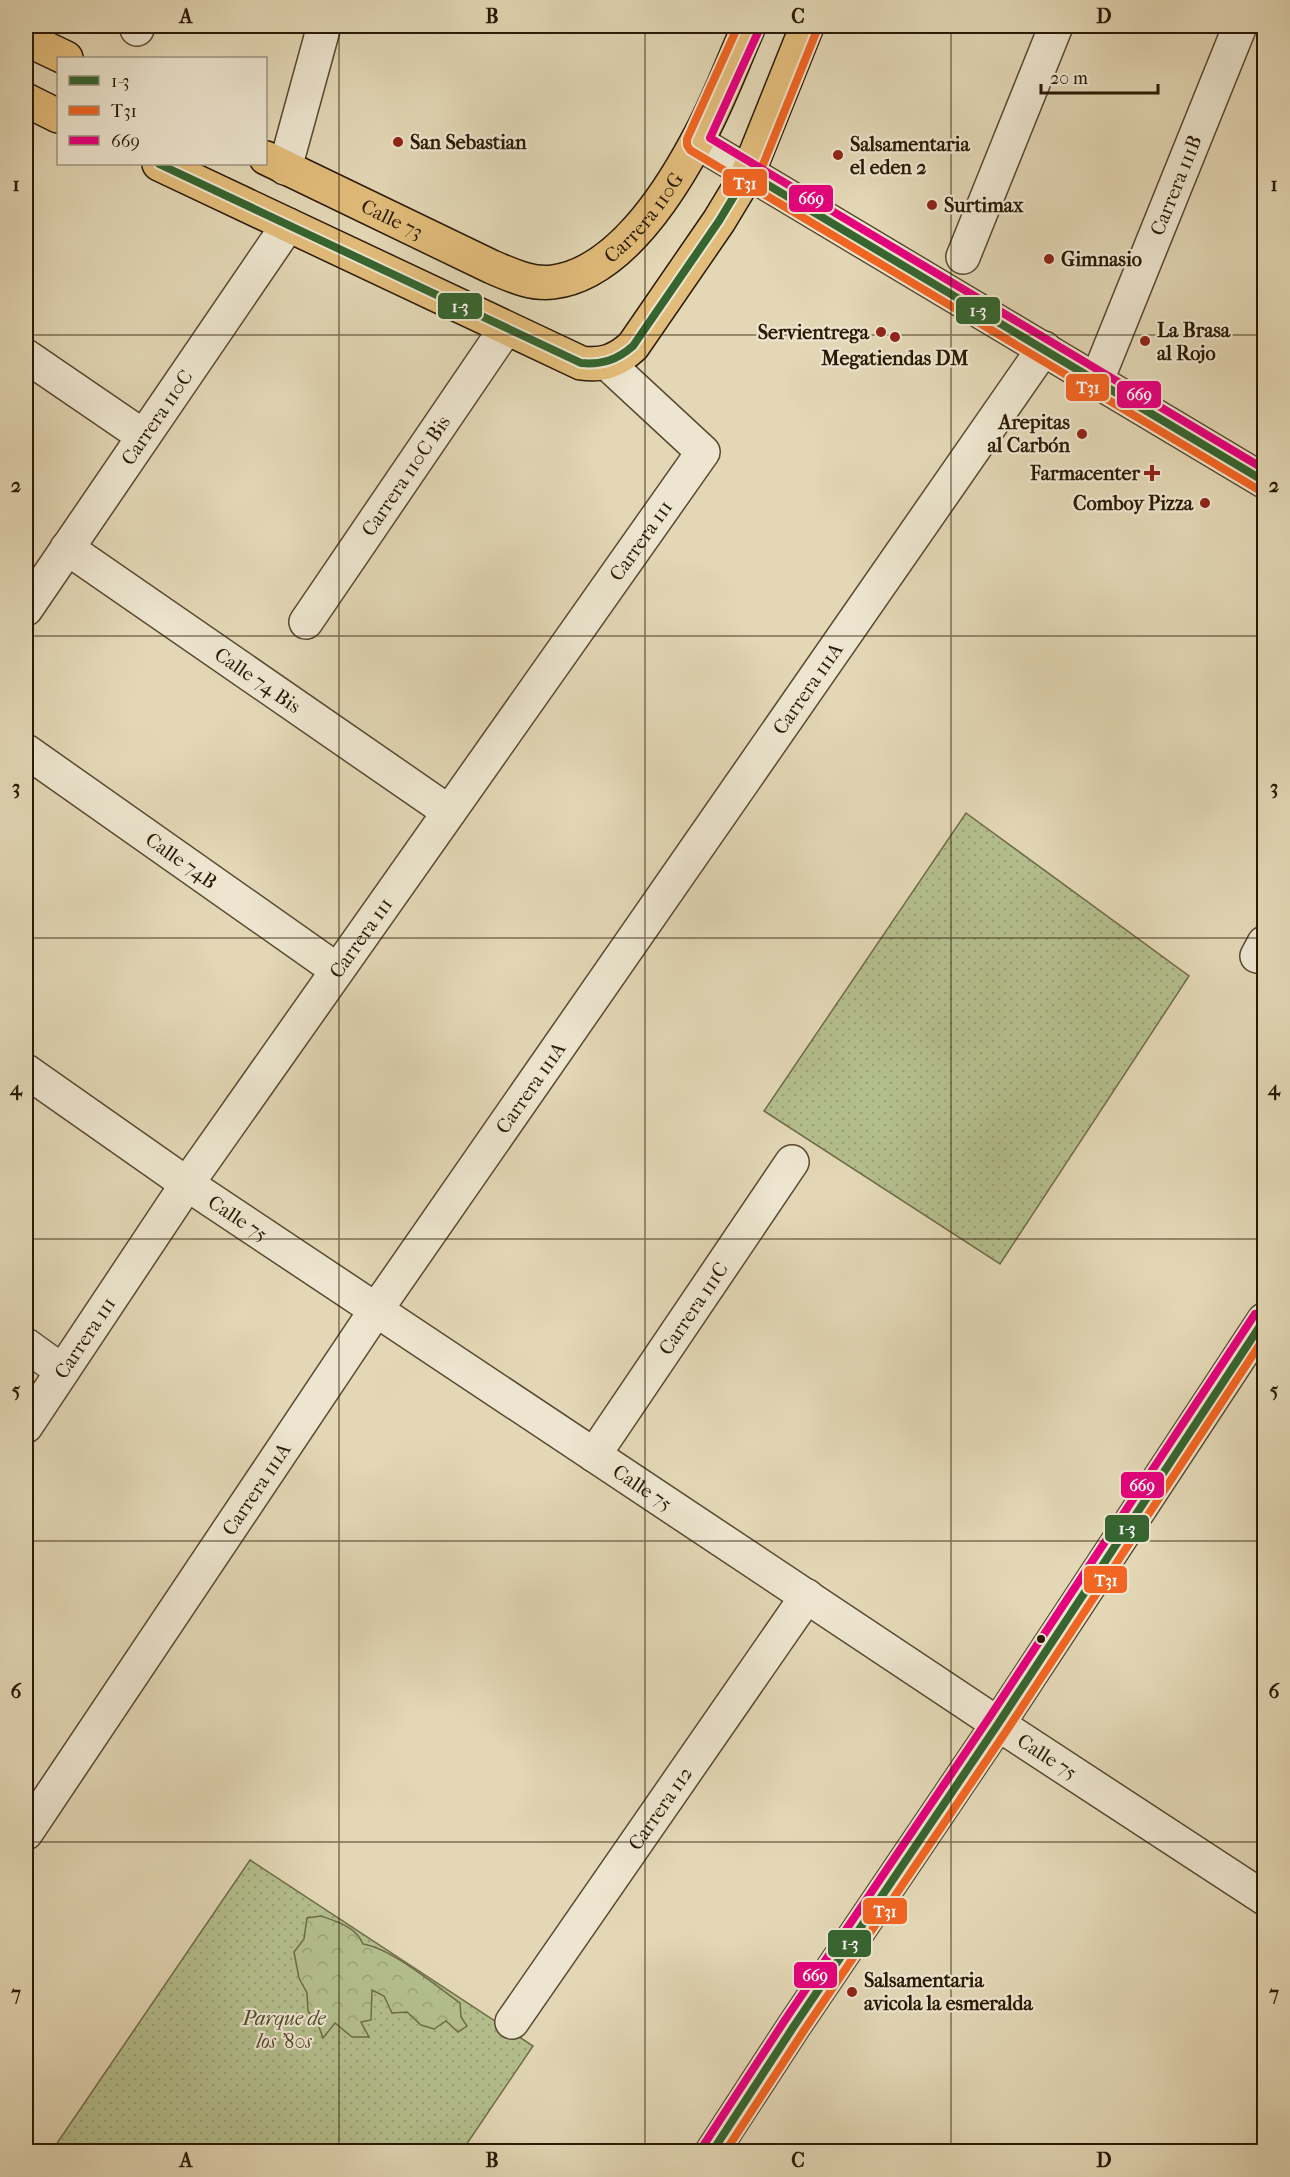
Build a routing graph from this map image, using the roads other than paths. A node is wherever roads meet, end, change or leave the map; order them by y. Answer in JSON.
{"nodes":[{"id":1,"x":324,"y":26,"type":"edge"},
{"id":2,"x":749,"y":26,"type":"edge"},
{"id":3,"x":807,"y":26,"type":"edge"},
{"id":4,"x":1056,"y":26,"type":"edge"},
{"id":5,"x":1240,"y":26,"type":"edge"},
{"id":6,"x":26,"y":39,"type":"edge"},
{"id":7,"x":64,"y":57,"type":"edge"},
{"id":8,"x":26,"y":100,"type":"edge"},
{"id":9,"x":57,"y":116,"type":"edge"},
{"id":10,"x":697,"y":142,"type":"junction"},
{"id":11,"x":275,"y":163,"type":"edge"},
{"id":12,"x":161,"y":165,"type":"edge"},
{"id":13,"x":748,"y":173,"type":"junction"},
{"id":14,"x":288,"y":225,"type":"junction"},
{"id":15,"x":963,"y":257,"type":"dead end"},
{"id":16,"x":519,"y":278,"type":"joint"},
{"id":17,"x":506,"y":328,"type":"junction"},
{"id":18,"x":1044,"y":348,"type":"junction"},
{"id":19,"x":26,"y":356,"type":"edge"},
{"id":20,"x":607,"y":363,"type":"junction"},
{"id":21,"x":1097,"y":380,"type":"junction"},
{"id":22,"x":143,"y":436,"type":"junction"},
{"id":23,"x":1264,"y":481,"type":"edge"},
{"id":24,"x":67,"y":548,"type":"junction"},
{"id":25,"x":26,"y":609,"type":"edge"},
{"id":26,"x":306,"y":622,"type":"dead end"},
{"id":27,"x":26,"y":750,"type":"edge"},
{"id":28,"x":449,"y":813,"type":"junction"},
{"id":29,"x":337,"y":970,"type":"junction"},
{"id":30,"x":26,"y":1071,"type":"edge"},
{"id":31,"x":792,"y":1162,"type":"dead end"},
{"id":32,"x":187,"y":1184,"type":"junction"},
{"id":33,"x":376,"y":1310,"type":"junction"},
{"id":34,"x":1264,"y":1320,"type":"edge"},
{"id":35,"x":26,"y":1345,"type":"edge"},
{"id":36,"x":62,"y":1371,"type":"junction"},
{"id":37,"x":26,"y":1426,"type":"edge"},
{"id":38,"x":594,"y":1455,"type":"junction"},
{"id":39,"x":807,"y":1596,"type":"junction"},
{"id":40,"x":998,"y":1724,"type":"junction"},
{"id":41,"x":26,"y":1833,"type":"edge"},
{"id":42,"x":1264,"y":1898,"type":"edge"},
{"id":43,"x":512,"y":2022,"type":"dead end"},
{"id":44,"x":712,"y":2151,"type":"edge"}],
"edges":[{"from":1,"to":11,"type":"street"},
{"from":2,"to":10,"type":"main road","name":"Carrera 110G"},
{"from":3,"to":13,"type":"main road"},
{"from":4,"to":15,"type":"street"},
{"from":5,"to":21,"type":"street","name":"Carrera 111B"},
{"from":6,"to":7,"type":"main road"},
{"from":8,"to":9,"type":"main road"},
{"from":10,"to":13,"type":"street"},
{"from":10,"to":16,"type":"main road","name":"Carrera 110G"},
{"from":11,"to":16,"type":"main road","name":"Calle 73"},
{"from":12,"to":14,"type":"main road"},
{"from":13,"to":18,"type":"street"},
{"from":13,"to":20,"type":"main road"},
{"from":14,"to":17,"type":"main road"},
{"from":14,"to":22,"type":"street","name":"Carrera 110C"},
{"from":17,"to":20,"type":"main road"},
{"from":17,"to":26,"type":"street","name":"Carrera 110C Bis"},
{"from":18,"to":21,"type":"street"},
{"from":18,"to":33,"type":"street","name":"Carrera 111A"},
{"from":19,"to":22,"type":"street"},
{"from":20,"to":28,"type":"street","name":"Carrera 111"},
{"from":21,"to":23,"type":"street"},
{"from":22,"to":24,"type":"street","name":"Carrera 110C"},
{"from":24,"to":25,"type":"street","name":"Carrera 110C"},
{"from":24,"to":28,"type":"street","name":"Calle 74 Bis"},
{"from":27,"to":29,"type":"street","name":"Calle 74B"},
{"from":28,"to":29,"type":"street","name":"Carrera 111"},
{"from":29,"to":32,"type":"street","name":"Carrera 111"},
{"from":30,"to":32,"type":"street","name":"Calle 75"},
{"from":31,"to":38,"type":"street","name":"Carrera 111C"},
{"from":32,"to":33,"type":"street","name":"Calle 75"},
{"from":32,"to":36,"type":"street","name":"Carrera 111"},
{"from":33,"to":38,"type":"street","name":"Calle 75"},
{"from":33,"to":41,"type":"street","name":"Carrera 111A"},
{"from":34,"to":40,"type":"street"},
{"from":35,"to":36,"type":"street"},
{"from":36,"to":37,"type":"street","name":"Carrera 111"},
{"from":38,"to":39,"type":"street","name":"Calle 75"},
{"from":39,"to":40,"type":"street","name":"Calle 75"},
{"from":39,"to":43,"type":"street","name":"Carrera 112"},
{"from":40,"to":42,"type":"street","name":"Calle 75"},
{"from":40,"to":44,"type":"street"}]}
